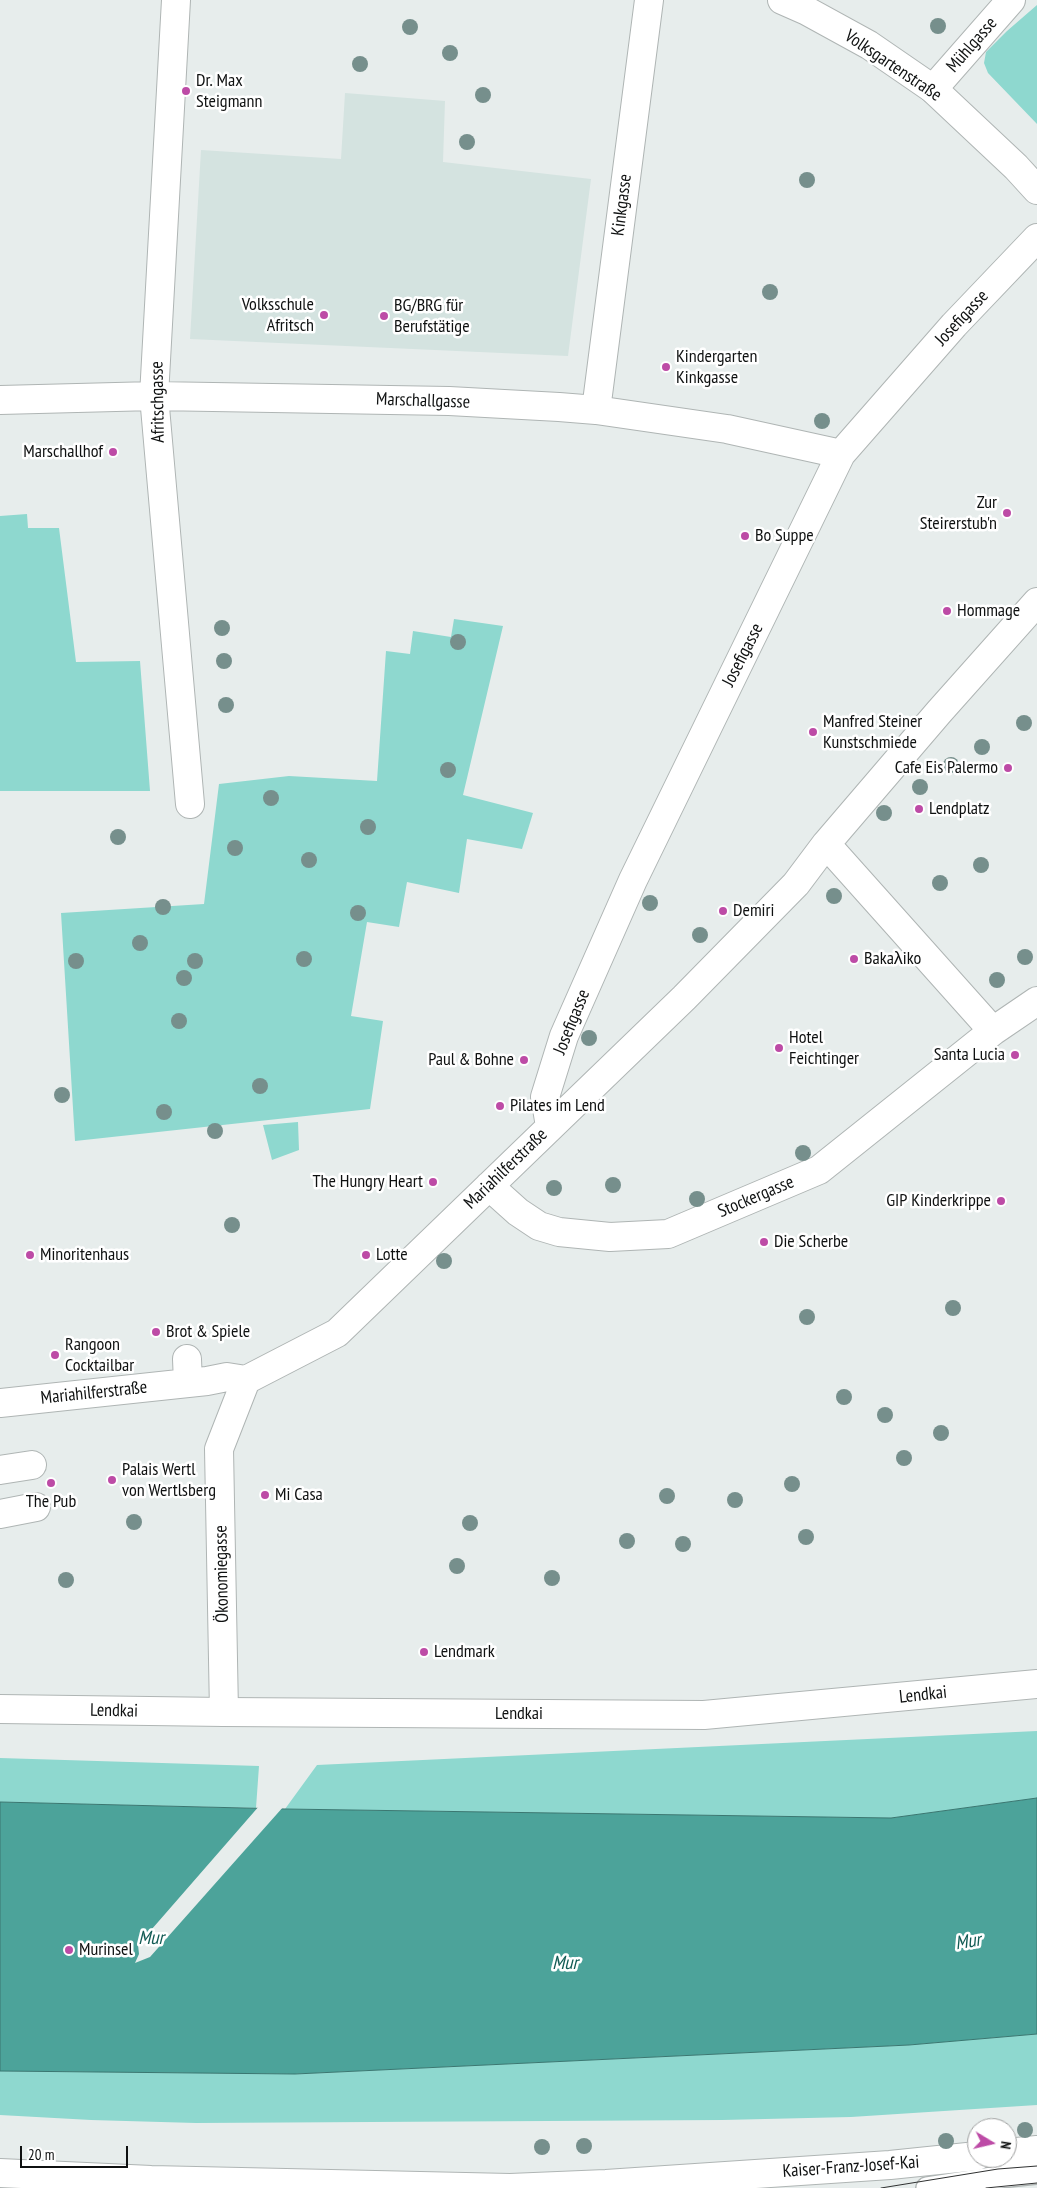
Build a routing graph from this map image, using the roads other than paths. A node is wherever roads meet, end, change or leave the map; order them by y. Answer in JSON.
{"nodes":[{"id":1,"x":176,"y":0,"type":"edge"},
{"id":2,"x":649,"y":0,"type":"edge"},
{"id":3,"x":782,"y":0,"type":"edge"},
{"id":4,"x":1011,"y":0,"type":"edge"},
{"id":5,"x":933,"y":90,"type":"junction"},
{"id":6,"x":1037,"y":190,"type":"edge"},
{"id":7,"x":1037,"y":238,"type":"edge"},
{"id":8,"x":154,"y":396,"type":"junction"},
{"id":9,"x":0,"y":400,"type":"edge"},
{"id":10,"x":596,"y":410,"type":"junction"},
{"id":11,"x":842,"y":454,"type":"junction"},
{"id":12,"x":1037,"y":602,"type":"edge"},
{"id":13,"x":190,"y":804,"type":"dead end"},
{"id":14,"x":826,"y":844,"type":"junction"},
{"id":15,"x":1037,"y":1001,"type":"edge"},
{"id":16,"x":993,"y":1031,"type":"junction"},
{"id":17,"x":550,"y":1126,"type":"junction"},
{"id":18,"x":489,"y":1186,"type":"junction"},
{"id":19,"x":246,"y":1380,"type":"junction"},
{"id":20,"x":0,"y":1403,"type":"edge"},
{"id":21,"x":32,"y":1465,"type":"dead end"},
{"id":22,"x":0,"y":1470,"type":"edge"},
{"id":23,"x":36,"y":1507,"type":"dead end"},
{"id":24,"x":0,"y":1514,"type":"edge"},
{"id":25,"x":1037,"y":1684,"type":"edge"},
{"id":26,"x":0,"y":1709,"type":"edge"},
{"id":27,"x":224,"y":1712,"type":"junction"},
{"id":28,"x":1037,"y":2150,"type":"edge"},
{"id":29,"x":1017,"y":2152,"type":"edge"},
{"id":30,"x":967,"y":2157,"type":"edge"},
{"id":31,"x":0,"y":2173,"type":"edge"},
{"id":32,"x":1037,"y":2174,"type":"edge"},
{"id":33,"x":606,"y":2186,"type":"edge"},
{"id":34,"x":927,"y":2188,"type":"edge"}],
"edges":[{"from":1,"to":8,"type":"street","name":"Afritschgasse"},
{"from":2,"to":10,"type":"street","name":"Kinkgasse"},
{"from":3,"to":5,"type":"street","name":"Volksgartenstraße"},
{"from":4,"to":5,"type":"street","name":"Mühlgasse"},
{"from":5,"to":6,"type":"street","name":"Volksgartenstraße"},
{"from":7,"to":11,"type":"street","name":"Josefigasse"},
{"from":8,"to":9,"type":"street","name":"Marschallgasse"},
{"from":8,"to":10,"type":"street","name":"Marschallgasse"},
{"from":8,"to":13,"type":"street","name":"Afritschgasse"},
{"from":10,"to":11,"type":"street","name":"Marschallgasse"},
{"from":11,"to":17,"type":"street","name":"Josefigasse"},
{"from":12,"to":14,"type":"street"},
{"from":14,"to":16,"type":"street"},
{"from":14,"to":17,"type":"street","name":"Mariahilferstraße"},
{"from":15,"to":16,"type":"street"},
{"from":16,"to":18,"type":"street","name":"Stockergasse"},
{"from":17,"to":18,"type":"street","name":"Mariahilferstraße"},
{"from":18,"to":19,"type":"street","name":"Mariahilferstraße"},
{"from":19,"to":20,"type":"street","name":"Mariahilferstraße"},
{"from":19,"to":27,"type":"street","name":"Ökonomiegasse"},
{"from":21,"to":22,"type":"street"},
{"from":23,"to":24,"type":"street"},
{"from":25,"to":27,"type":"street","name":"Lendkai"},
{"from":26,"to":27,"type":"street","name":"Lendkai"},
{"from":28,"to":29,"type":"street"},
{"from":30,"to":33,"type":"street","name":"Kaiser-Franz-Josef-Kai"},
{"from":31,"to":33,"type":"street","name":"Kaiser-Franz-Josef-Kai"},
{"from":32,"to":34,"type":"lane"}]}
